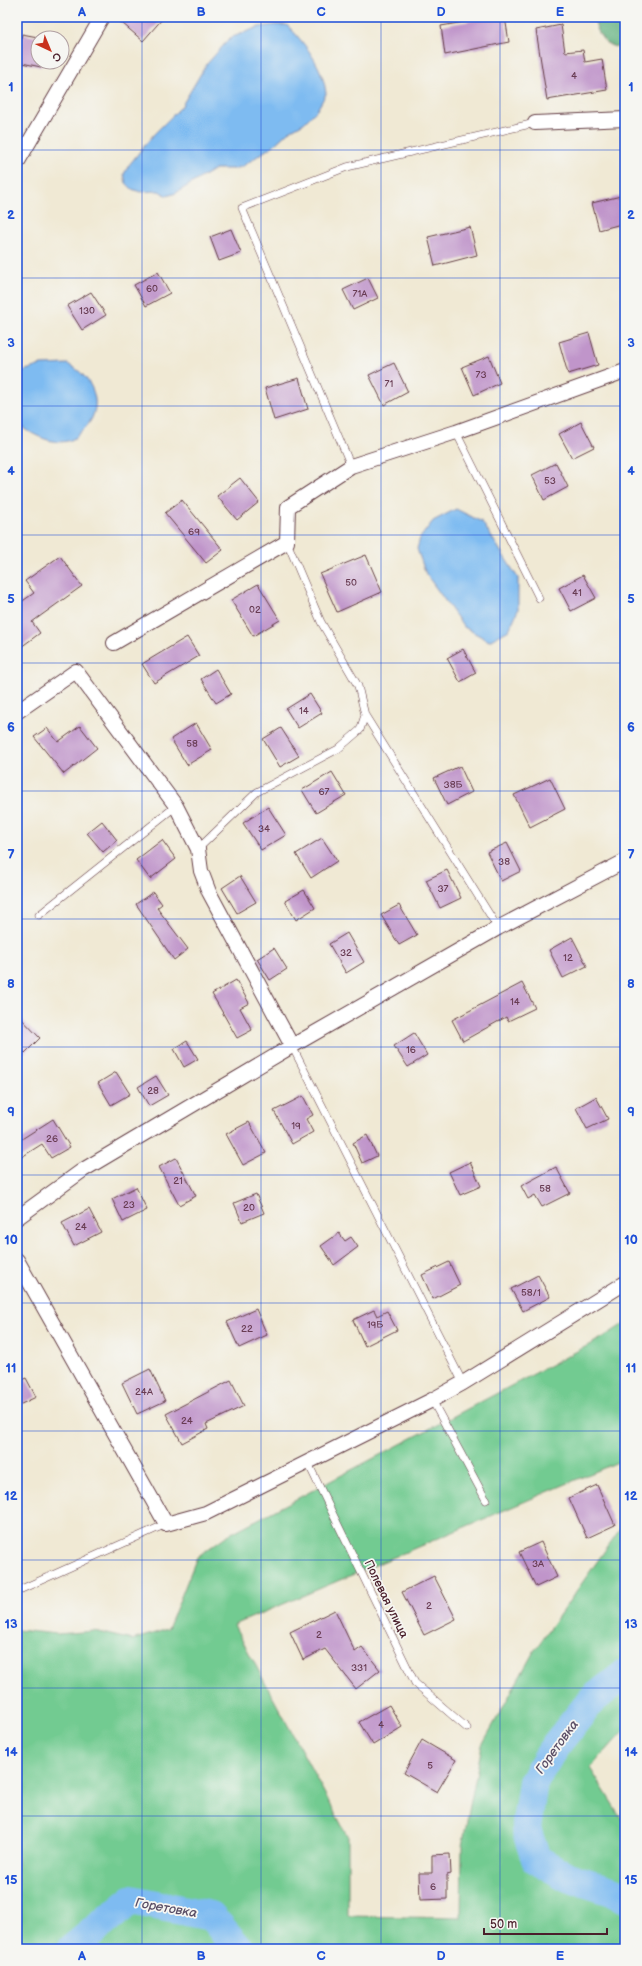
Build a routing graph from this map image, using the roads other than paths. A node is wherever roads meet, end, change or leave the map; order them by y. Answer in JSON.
{"nodes":[{"id":1,"x":102,"y":17,"type":"edge"},
{"id":2,"x":625,"y":119,"type":"edge"},
{"id":3,"x":535,"y":123,"type":"joint"},
{"id":4,"x":17,"y":163,"type":"edge"},
{"id":5,"x":625,"y":371,"type":"edge"},
{"id":6,"x":456,"y":432,"type":"junction"},
{"id":7,"x":351,"y":466,"type":"junction"},
{"id":8,"x":287,"y":542,"type":"junction"},
{"id":9,"x":539,"y":598,"type":"dead end"},
{"id":10,"x":114,"y":644,"type":"dead end"},
{"id":11,"x":17,"y":712,"type":"edge"},
{"id":12,"x":364,"y":715,"type":"junction"},
{"id":13,"x":176,"y":806,"type":"junction"},
{"id":14,"x":198,"y":849,"type":"junction"},
{"id":15,"x":625,"y":861,"type":"edge"},
{"id":16,"x":39,"y":915,"type":"dead end"},
{"id":17,"x":498,"y":928,"type":"junction"},
{"id":18,"x":292,"y":1046,"type":"junction"},
{"id":19,"x":17,"y":1218,"type":"edge"},
{"id":20,"x":17,"y":1260,"type":"edge"},
{"id":21,"x":625,"y":1283,"type":"edge"},
{"id":22,"x":462,"y":1383,"type":"junction"},
{"id":23,"x":432,"y":1400,"type":"junction"},
{"id":24,"x":308,"y":1463,"type":"junction"},
{"id":25,"x":486,"y":1500,"type":"dead end"},
{"id":26,"x":166,"y":1524,"type":"junction"},
{"id":27,"x":17,"y":1591,"type":"edge"},
{"id":28,"x":467,"y":1728,"type":"dead end"}],
"edges":[{"from":1,"to":4,"type":"street"},
{"from":2,"to":3,"type":"street"},
{"from":3,"to":7,"type":"lane"},
{"from":5,"to":6,"type":"street"},
{"from":6,"to":7,"type":"street"},
{"from":6,"to":9,"type":"lane"},
{"from":7,"to":8,"type":"street"},
{"from":8,"to":10,"type":"street"},
{"from":8,"to":12,"type":"lane"},
{"from":11,"to":13,"type":"street"},
{"from":12,"to":14,"type":"lane"},
{"from":12,"to":17,"type":"lane"},
{"from":13,"to":14,"type":"street"},
{"from":13,"to":16,"type":"lane"},
{"from":14,"to":18,"type":"street"},
{"from":15,"to":17,"type":"street"},
{"from":17,"to":18,"type":"street"},
{"from":18,"to":19,"type":"street"},
{"from":18,"to":22,"type":"lane"},
{"from":20,"to":26,"type":"street"},
{"from":21,"to":22,"type":"street"},
{"from":22,"to":23,"type":"street"},
{"from":23,"to":24,"type":"street"},
{"from":23,"to":25,"type":"lane"},
{"from":24,"to":26,"type":"street"},
{"from":24,"to":28,"type":"lane","name":"Полевая улица"},
{"from":26,"to":27,"type":"lane"}]}
